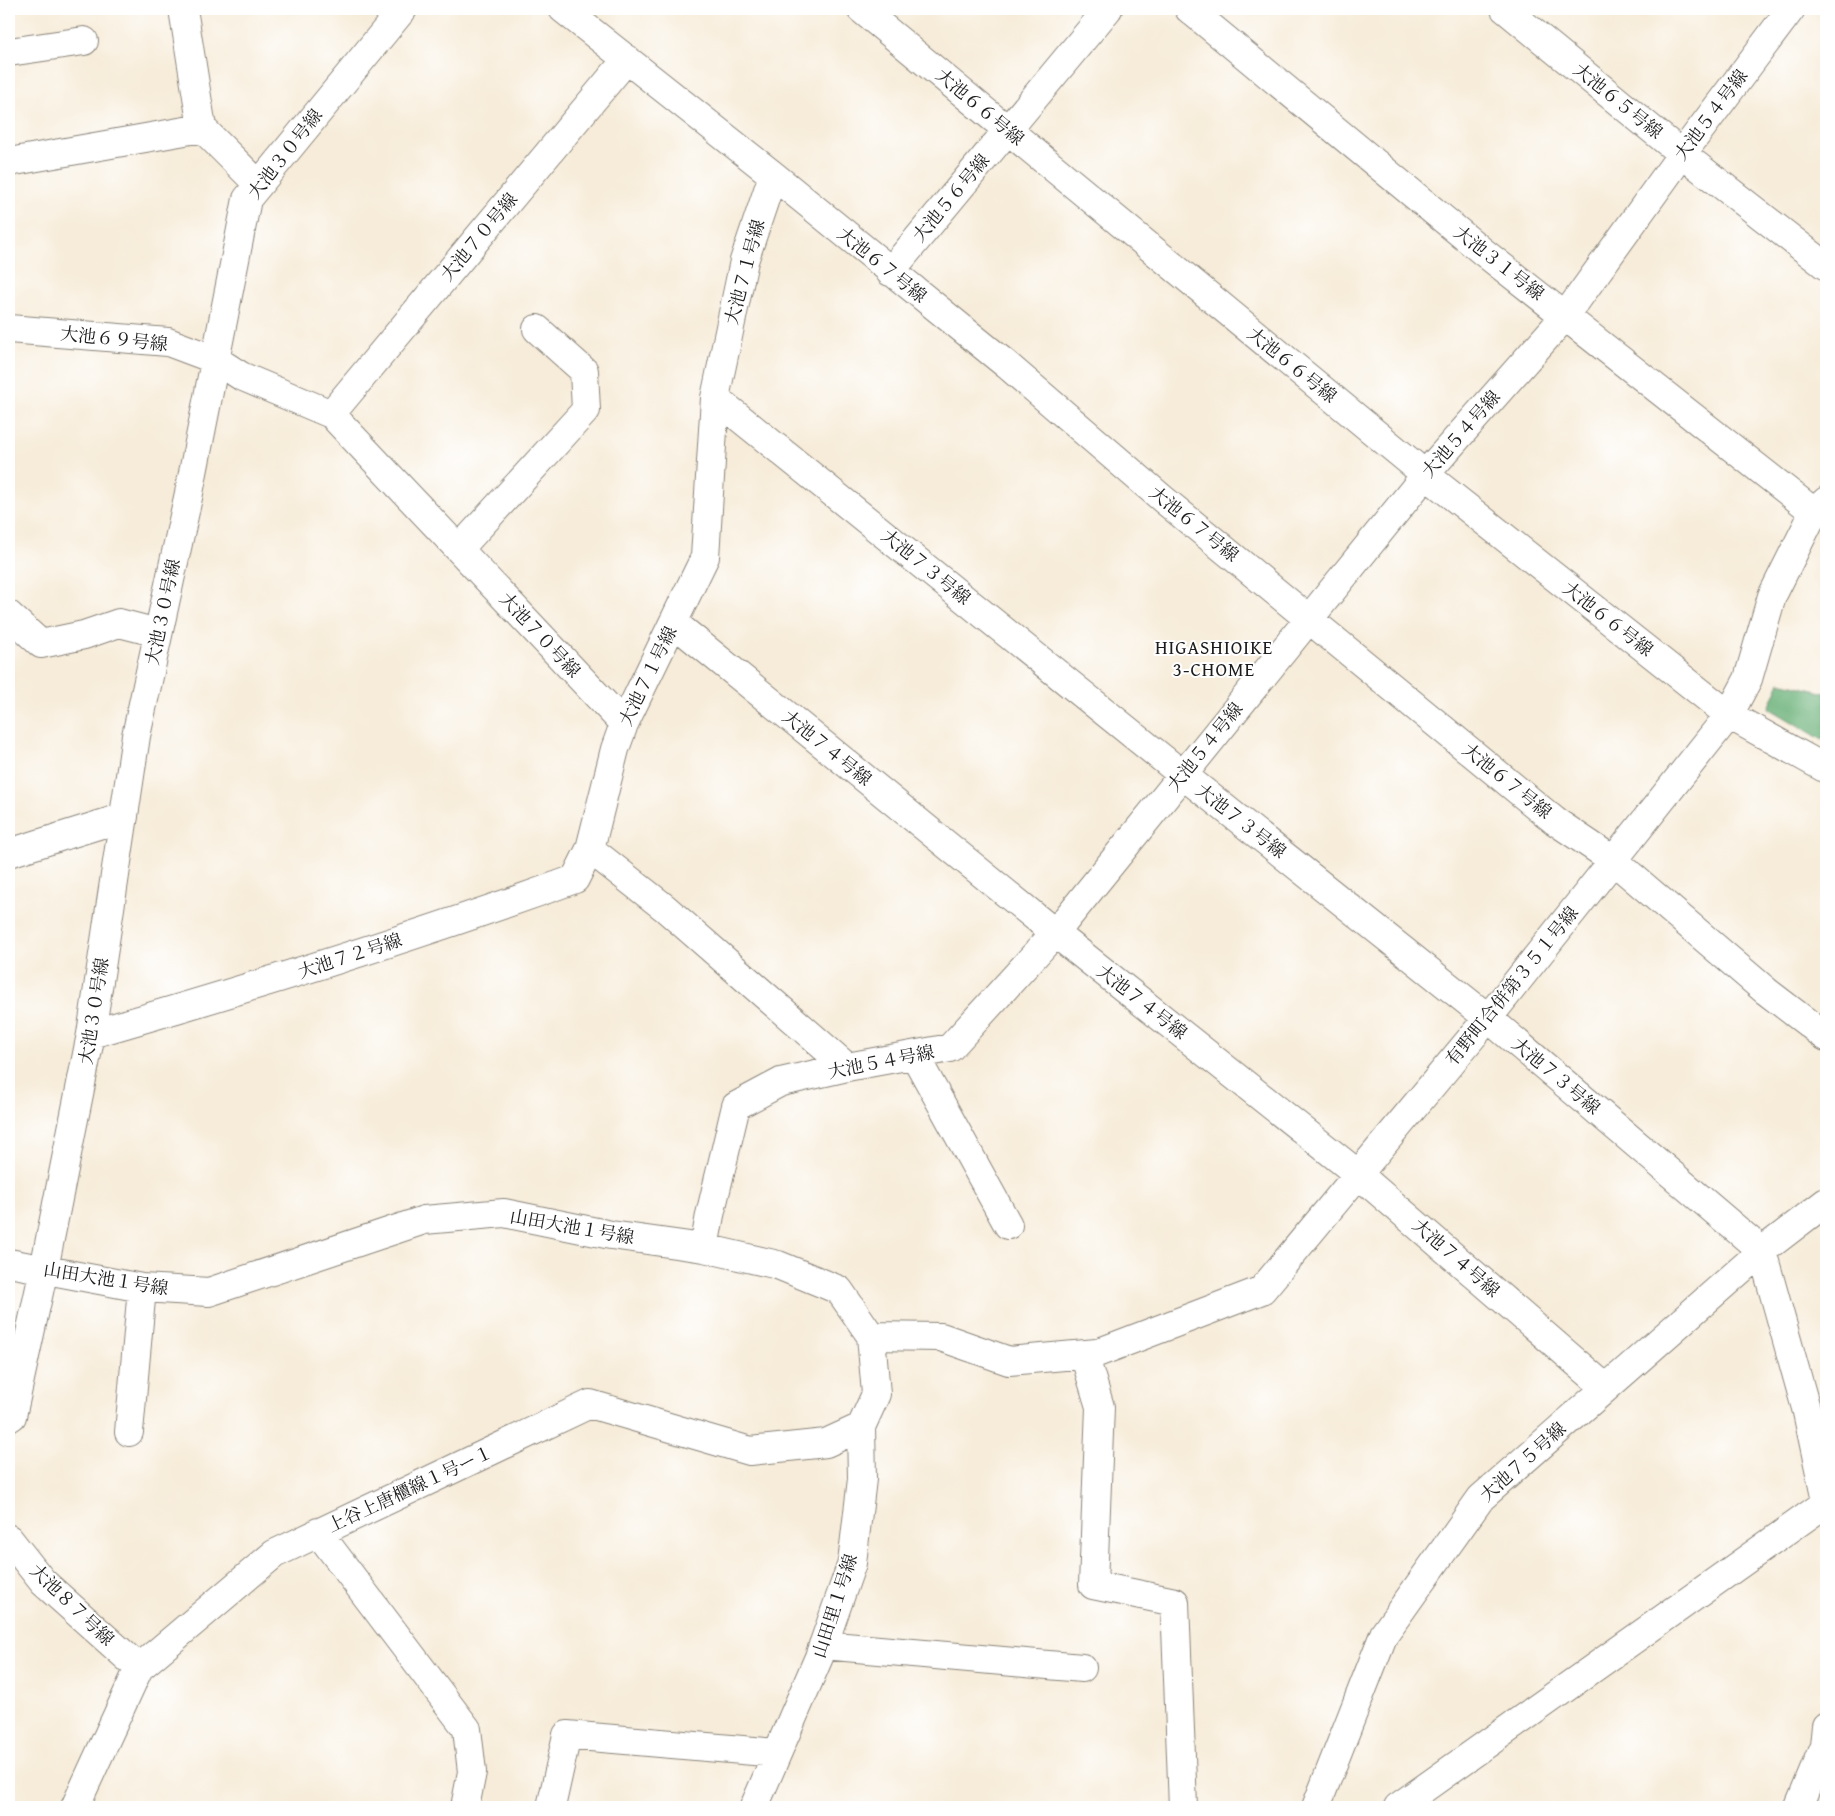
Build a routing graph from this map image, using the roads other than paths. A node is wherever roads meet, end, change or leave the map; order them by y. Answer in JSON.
{"nodes":[{"id":1,"x":183,"y":9,"type":"edge"},
{"id":2,"x":404,"y":9,"type":"edge"},
{"id":3,"x":563,"y":9,"type":"edge"},
{"id":4,"x":861,"y":9,"type":"edge"},
{"id":5,"x":1108,"y":9,"type":"edge"},
{"id":6,"x":1189,"y":9,"type":"edge"},
{"id":7,"x":1505,"y":9,"type":"edge"},
{"id":8,"x":1791,"y":9,"type":"edge"},
{"id":9,"x":84,"y":41,"type":"dead end"},
{"id":10,"x":9,"y":52,"type":"edge"},
{"id":11,"x":627,"y":59,"type":"junction"},
{"id":12,"x":202,"y":128,"type":"junction"},
{"id":13,"x":1008,"y":130,"type":"junction"},
{"id":14,"x":1682,"y":154,"type":"junction"},
{"id":15,"x":9,"y":162,"type":"edge"},
{"id":16,"x":773,"y":175,"type":"junction"},
{"id":17,"x":258,"y":184,"type":"junction"},
{"id":18,"x":1826,"y":266,"type":"edge"},
{"id":19,"x":890,"y":272,"type":"junction"},
{"id":20,"x":1566,"y":315,"type":"junction"},
{"id":21,"x":9,"y":329,"type":"edge"},
{"id":22,"x":537,"y":330,"type":"dead end"},
{"id":23,"x":216,"y":360,"type":"junction"},
{"id":24,"x":715,"y":398,"type":"junction"},
{"id":25,"x":331,"y":414,"type":"junction"},
{"id":26,"x":1426,"y":474,"type":"junction"},
{"id":27,"x":1820,"y":506,"type":"edge"},
{"id":28,"x":458,"y":549,"type":"junction"},
{"id":29,"x":9,"y":614,"type":"edge"},
{"id":30,"x":1309,"y":618,"type":"junction"},
{"id":31,"x":674,"y":623,"type":"junction"},
{"id":32,"x":158,"y":633,"type":"junction"},
{"id":33,"x":1729,"y":715,"type":"junction"},
{"id":34,"x":624,"y":724,"type":"junction"},
{"id":35,"x":1826,"y":769,"type":"edge"},
{"id":36,"x":1183,"y":775,"type":"junction"},
{"id":37,"x":124,"y":817,"type":"junction"},
{"id":38,"x":590,"y":849,"type":"junction"},
{"id":39,"x":9,"y":853,"type":"edge"},
{"id":40,"x":1613,"y":860,"type":"junction"},
{"id":41,"x":1055,"y":933,"type":"junction"},
{"id":42,"x":1488,"y":1018,"type":"junction"},
{"id":43,"x":92,"y":1034,"type":"junction"},
{"id":44,"x":1826,"y":1037,"type":"edge"},
{"id":45,"x":915,"y":1056,"type":"junction"},
{"id":46,"x":847,"y":1067,"type":"junction"},
{"id":47,"x":1358,"y":1174,"type":"junction"},
{"id":48,"x":1826,"y":1202,"type":"edge"},
{"id":49,"x":1008,"y":1225,"type":"dead end"},
{"id":50,"x":704,"y":1248,"type":"junction"},
{"id":51,"x":1762,"y":1251,"type":"junction"},
{"id":52,"x":9,"y":1263,"type":"edge"},
{"id":53,"x":44,"y":1269,"type":"junction"},
{"id":54,"x":142,"y":1288,"type":"junction"},
{"id":55,"x":871,"y":1336,"type":"junction"},
{"id":56,"x":1084,"y":1354,"type":"junction"},
{"id":57,"x":1606,"y":1388,"type":"junction"},
{"id":58,"x":9,"y":1418,"type":"edge"},
{"id":59,"x":861,"y":1426,"type":"junction"},
{"id":60,"x":129,"y":1432,"type":"dead end"},
{"id":61,"x":1826,"y":1502,"type":"edge"},
{"id":62,"x":318,"y":1532,"type":"junction"},
{"id":63,"x":9,"y":1539,"type":"edge"},
{"id":64,"x":824,"y":1645,"type":"junction"},
{"id":65,"x":139,"y":1668,"type":"junction"},
{"id":66,"x":1082,"y":1668,"type":"dead end"},
{"id":67,"x":1826,"y":1726,"type":"edge"},
{"id":68,"x":777,"y":1753,"type":"junction"},
{"id":69,"x":75,"y":1807,"type":"edge"},
{"id":70,"x":465,"y":1807,"type":"edge"},
{"id":71,"x":551,"y":1807,"type":"edge"},
{"id":72,"x":754,"y":1807,"type":"edge"},
{"id":73,"x":1183,"y":1807,"type":"edge"},
{"id":74,"x":1316,"y":1807,"type":"edge"},
{"id":75,"x":1398,"y":1807,"type":"edge"},
{"id":76,"x":1799,"y":1807,"type":"edge"}],
"edges":[{"from":1,"to":12,"type":"street"},
{"from":2,"to":17,"type":"street","name":"大池３０号線"},
{"from":3,"to":11,"type":"street","name":"大池６７号線"},
{"from":4,"to":13,"type":"street","name":"大池６６号線"},
{"from":5,"to":13,"type":"street","name":"大池５６号線"},
{"from":6,"to":20,"type":"street","name":"大池３１号線"},
{"from":7,"to":14,"type":"street","name":"大池６５号線"},
{"from":8,"to":14,"type":"street","name":"大池５４号線"},
{"from":9,"to":10,"type":"street"},
{"from":11,"to":16,"type":"street","name":"大池６７号線"},
{"from":11,"to":25,"type":"street","name":"大池７０号線"},
{"from":12,"to":15,"type":"street"},
{"from":12,"to":17,"type":"street"},
{"from":13,"to":19,"type":"street","name":"大池５６号線"},
{"from":13,"to":26,"type":"street","name":"大池６６号線"},
{"from":14,"to":18,"type":"street","name":"大池６５号線"},
{"from":14,"to":20,"type":"street","name":"大池５４号線"},
{"from":16,"to":19,"type":"street","name":"大池６７号線"},
{"from":16,"to":24,"type":"street","name":"大池７１号線"},
{"from":17,"to":23,"type":"street","name":"大池３０号線"},
{"from":19,"to":30,"type":"street","name":"大池６７号線"},
{"from":20,"to":26,"type":"street","name":"大池５４号線"},
{"from":20,"to":27,"type":"street","name":"大池３１号線"},
{"from":21,"to":23,"type":"street","name":"大池６９号線"},
{"from":22,"to":28,"type":"street"},
{"from":23,"to":25,"type":"street","name":"大池７０号線"},
{"from":23,"to":32,"type":"street","name":"大池３０号線"},
{"from":24,"to":31,"type":"street","name":"大池７１号線"},
{"from":24,"to":36,"type":"street","name":"大池７３号線"},
{"from":25,"to":28,"type":"street","name":"大池７０号線"},
{"from":26,"to":30,"type":"street","name":"大池５４号線"},
{"from":26,"to":33,"type":"street","name":"大池６６号線"},
{"from":27,"to":33,"type":"street","name":"有野町合併第３５１号線"},
{"from":28,"to":34,"type":"street","name":"大池７０号線"},
{"from":29,"to":32,"type":"street"},
{"from":30,"to":36,"type":"street","name":"大池５４号線"},
{"from":30,"to":40,"type":"street","name":"大池６７号線"},
{"from":31,"to":34,"type":"street","name":"大池７１号線"},
{"from":31,"to":41,"type":"street","name":"大池７４号線"},
{"from":32,"to":37,"type":"street","name":"大池３０号線"},
{"from":33,"to":35,"type":"street","name":"大池６６号線"},
{"from":33,"to":40,"type":"street","name":"有野町合併第３５１号線"},
{"from":34,"to":38,"type":"street","name":"大池７１号線"},
{"from":36,"to":41,"type":"street","name":"大池５４号線"},
{"from":36,"to":42,"type":"street","name":"大池７３号線"},
{"from":37,"to":39,"type":"street"},
{"from":37,"to":43,"type":"street","name":"大池３０号線"},
{"from":38,"to":43,"type":"street","name":"大池７２号線"},
{"from":38,"to":46,"type":"street"},
{"from":40,"to":42,"type":"street","name":"有野町合併第３５１号線"},
{"from":40,"to":44,"type":"street","name":"大池６７号線"},
{"from":41,"to":45,"type":"street","name":"大池５４号線"},
{"from":41,"to":47,"type":"street","name":"大池７４号線"},
{"from":42,"to":47,"type":"street","name":"有野町合併第３５１号線"},
{"from":42,"to":51,"type":"street","name":"大池７３号線"},
{"from":43,"to":53,"type":"street","name":"大池３０号線"},
{"from":45,"to":46,"type":"street","name":"大池５４号線"},
{"from":45,"to":49,"type":"street"},
{"from":46,"to":50,"type":"street","name":"大池５４号線"},
{"from":47,"to":56,"type":"street","name":"有野町合併第３５１号線"},
{"from":47,"to":57,"type":"street","name":"大池７４号線"},
{"from":48,"to":51,"type":"street","name":"大池７５号線"},
{"from":50,"to":54,"type":"street","name":"山田大池１号線"},
{"from":50,"to":55,"type":"street","name":"山田大池１号線"},
{"from":51,"to":57,"type":"street","name":"大池７５号線"},
{"from":51,"to":61,"type":"street"},
{"from":52,"to":53,"type":"street","name":"山田大池１号線"},
{"from":53,"to":54,"type":"street","name":"山田大池１号線"},
{"from":53,"to":58,"type":"street"},
{"from":54,"to":60,"type":"street"},
{"from":55,"to":56,"type":"street"},
{"from":55,"to":59,"type":"street","name":"山田里１号線"},
{"from":56,"to":73,"type":"street"},
{"from":57,"to":74,"type":"street","name":"大池７５号線"},
{"from":59,"to":62,"type":"street","name":"上谷上唐櫃線１号ー１"},
{"from":59,"to":64,"type":"street","name":"山田里１号線"},
{"from":61,"to":75,"type":"street"},
{"from":62,"to":65,"type":"street","name":"上谷上唐櫃線１号ー１"},
{"from":62,"to":70,"type":"street"},
{"from":63,"to":65,"type":"street","name":"大池８７号線"},
{"from":64,"to":66,"type":"street"},
{"from":64,"to":68,"type":"street","name":"山田里１号線"},
{"from":65,"to":69,"type":"street","name":"上谷上唐櫃線１号ー１"},
{"from":67,"to":76,"type":"street"},
{"from":68,"to":71,"type":"street"},
{"from":68,"to":72,"type":"street","name":"山田里１号線"}]}
